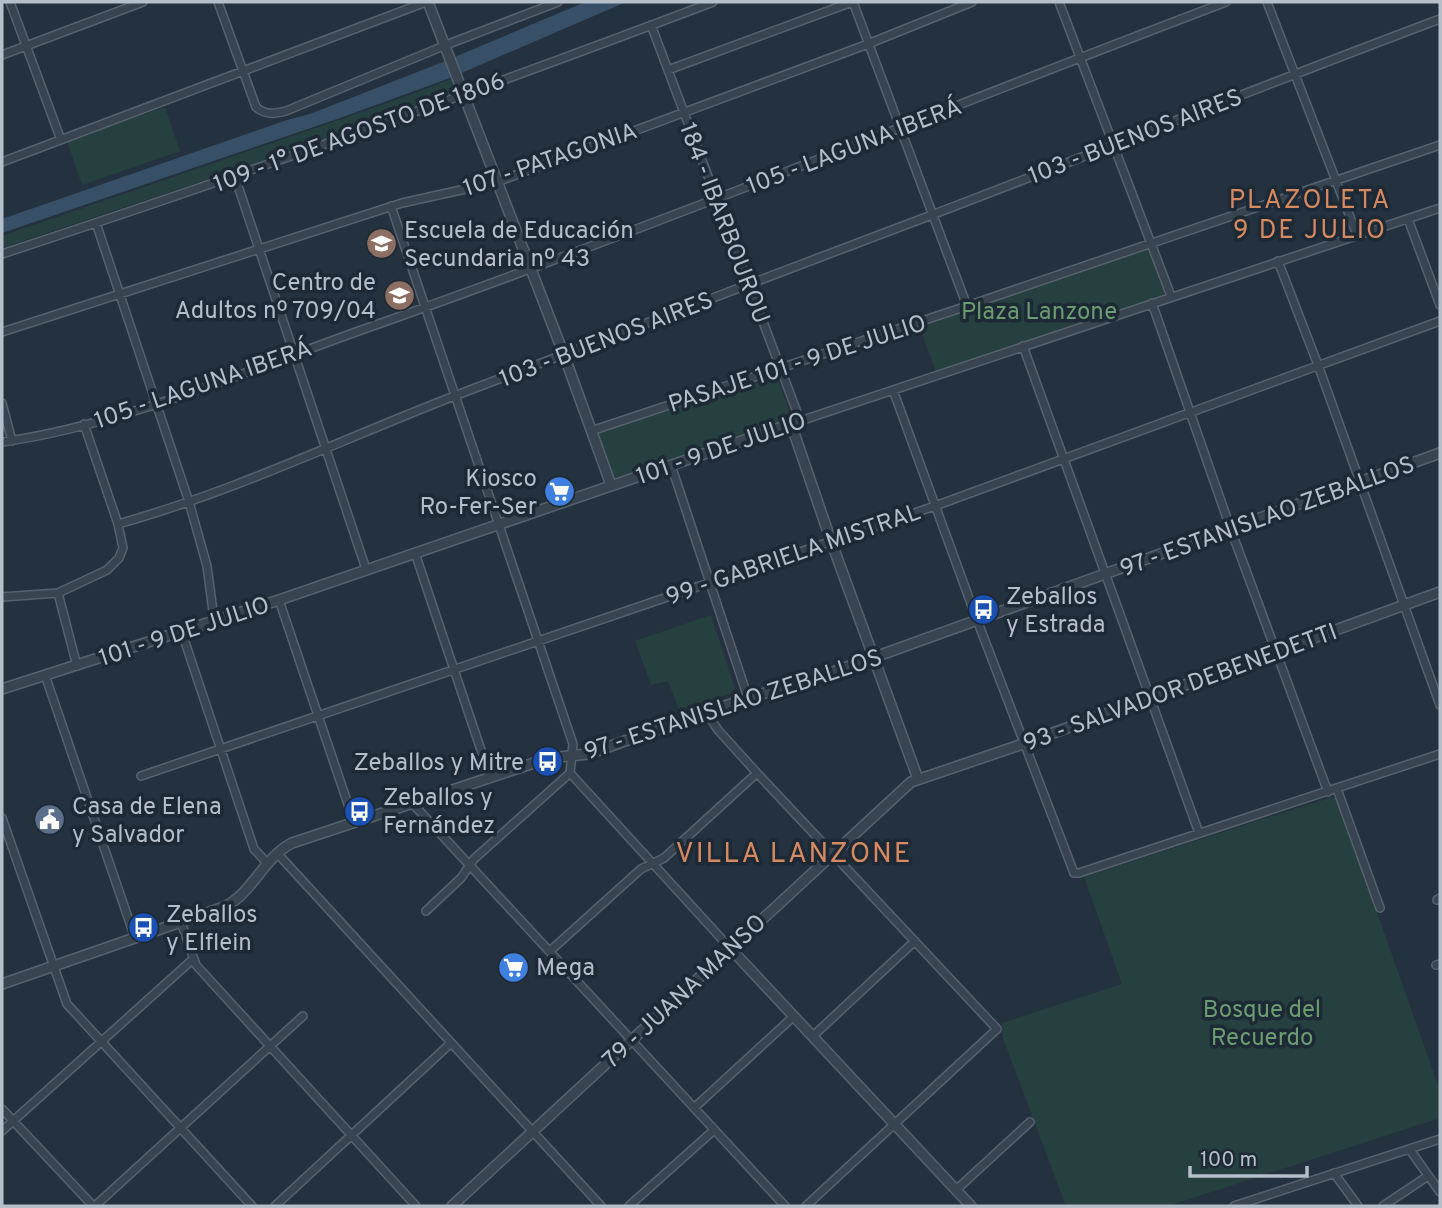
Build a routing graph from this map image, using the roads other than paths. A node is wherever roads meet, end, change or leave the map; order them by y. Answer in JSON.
{"nodes":[{"id":1,"x":10,"y":2,"type":"edge"},
{"id":2,"x":143,"y":2,"type":"edge"},
{"id":3,"x":218,"y":2,"type":"edge"},
{"id":4,"x":427,"y":2,"type":"edge"},
{"id":5,"x":558,"y":2,"type":"edge"},
{"id":6,"x":713,"y":2,"type":"edge"},
{"id":7,"x":852,"y":2,"type":"edge"},
{"id":8,"x":972,"y":2,"type":"edge"},
{"id":9,"x":1059,"y":2,"type":"edge"},
{"id":10,"x":1226,"y":2,"type":"edge"},
{"id":11,"x":1267,"y":2,"type":"edge"},
{"id":12,"x":1440,"y":19,"type":"edge"},
{"id":13,"x":651,"y":25,"type":"junction"},
{"id":14,"x":868,"y":44,"type":"junction"},
{"id":15,"x":446,"y":45,"type":"junction"},
{"id":16,"x":27,"y":46,"type":"junction"},
{"id":17,"x":2,"y":55,"type":"edge"},
{"id":18,"x":1080,"y":58,"type":"junction"},
{"id":19,"x":668,"y":70,"type":"junction"},
{"id":20,"x":243,"y":72,"type":"junction"},
{"id":21,"x":1294,"y":74,"type":"junction"},
{"id":22,"x":464,"y":95,"type":"junction"},
{"id":23,"x":683,"y":113,"type":"junction"},
{"id":24,"x":899,"y":129,"type":"junction"},
{"id":25,"x":61,"y":141,"type":"junction"},
{"id":26,"x":1112,"y":144,"type":"junction"},
{"id":27,"x":1440,"y":145,"type":"edge"},
{"id":28,"x":2,"y":162,"type":"edge"},
{"id":29,"x":234,"y":177,"type":"junction"},
{"id":30,"x":1336,"y":181,"type":"junction"},
{"id":31,"x":497,"y":182,"type":"junction"},
{"id":32,"x":716,"y":199,"type":"junction"},
{"id":33,"x":391,"y":206,"type":"junction"},
{"id":34,"x":1440,"y":208,"type":"edge"},
{"id":35,"x":932,"y":215,"type":"junction"},
{"id":36,"x":1408,"y":219,"type":"junction"},
{"id":37,"x":96,"y":223,"type":"junction"},
{"id":38,"x":1357,"y":235,"type":"junction"},
{"id":39,"x":1151,"y":243,"type":"junction"},
{"id":40,"x":259,"y":248,"type":"junction"},
{"id":41,"x":2,"y":254,"type":"edge"},
{"id":42,"x":1278,"y":261,"type":"junction"},
{"id":43,"x":530,"y":268,"type":"junction"},
{"id":44,"x":749,"y":285,"type":"junction"},
{"id":45,"x":119,"y":295,"type":"junction"},
{"id":46,"x":1171,"y":296,"type":"junction"},
{"id":47,"x":1152,"y":303,"type":"junction"},
{"id":48,"x":1440,"y":305,"type":"edge"},
{"id":49,"x":967,"y":306,"type":"junction"},
{"id":50,"x":424,"y":308,"type":"junction"},
{"id":51,"x":1440,"y":321,"type":"edge"},
{"id":52,"x":2,"y":332,"type":"edge"},
{"id":53,"x":1023,"y":346,"type":"junction"},
{"id":54,"x":294,"y":354,"type":"junction"},
{"id":55,"x":564,"y":355,"type":"junction"},
{"id":56,"x":1318,"y":365,"type":"junction"},
{"id":57,"x":780,"y":369,"type":"junction"},
{"id":58,"x":893,"y":390,"type":"junction"},
{"id":59,"x":455,"y":396,"type":"junction"},
{"id":60,"x":2,"y":403,"type":"edge"},
{"id":61,"x":156,"y":404,"type":"junction"},
{"id":62,"x":1191,"y":412,"type":"junction"},
{"id":63,"x":795,"y":422,"type":"junction"},
{"id":64,"x":84,"y":424,"type":"junction"},
{"id":65,"x":591,"y":431,"type":"junction"},
{"id":66,"x":12,"y":441,"type":"junction"},
{"id":67,"x":2,"y":442,"type":"edge"},
{"id":68,"x":326,"y":450,"type":"junction"},
{"id":69,"x":1440,"y":453,"type":"edge"},
{"id":70,"x":1063,"y":459,"type":"junction"},
{"id":71,"x":671,"y":465,"type":"junction"},
{"id":72,"x":1361,"y":482,"type":"junction"},
{"id":73,"x":611,"y":485,"type":"junction"},
{"id":74,"x":189,"y":502,"type":"junction"},
{"id":75,"x":934,"y":506,"type":"junction"},
{"id":76,"x":118,"y":524,"type":"junction"},
{"id":77,"x":499,"y":525,"type":"junction"},
{"id":78,"x":1231,"y":530,"type":"junction"},
{"id":79,"x":831,"y":541,"type":"junction"},
{"id":80,"x":415,"y":553,"type":"junction"},
{"id":81,"x":366,"y":569,"type":"junction"},
{"id":82,"x":1104,"y":575,"type":"junction"},
{"id":83,"x":710,"y":582,"type":"junction"},
{"id":84,"x":1440,"y":592,"type":"edge"},
{"id":85,"x":58,"y":593,"type":"junction"},
{"id":86,"x":2,"y":597,"type":"edge"},
{"id":87,"x":279,"y":600,"type":"junction"},
{"id":88,"x":1404,"y":605,"type":"junction"},
{"id":89,"x":214,"y":619,"type":"junction"},
{"id":90,"x":977,"y":620,"type":"junction"},
{"id":91,"x":181,"y":631,"type":"junction"},
{"id":92,"x":538,"y":640,"type":"junction"},
{"id":93,"x":1276,"y":651,"type":"junction"},
{"id":94,"x":873,"y":658,"type":"junction"},
{"id":95,"x":76,"y":666,"type":"junction"},
{"id":96,"x":453,"y":669,"type":"junction"},
{"id":97,"x":45,"y":675,"type":"junction"},
{"id":98,"x":2,"y":689,"type":"edge"},
{"id":99,"x":1149,"y":697,"type":"junction"},
{"id":100,"x":748,"y":698,"type":"junction"},
{"id":101,"x":1440,"y":705,"type":"edge"},
{"id":102,"x":708,"y":713,"type":"junction"},
{"id":103,"x":319,"y":715,"type":"junction"},
{"id":104,"x":1023,"y":744,"type":"junction"},
{"id":105,"x":220,"y":747,"type":"junction"},
{"id":106,"x":1440,"y":754,"type":"edge"},
{"id":107,"x":573,"y":756,"type":"junction"},
{"id":108,"x":570,"y":773,"type":"junction"},
{"id":109,"x":757,"y":773,"type":"junction"},
{"id":110,"x":141,"y":776,"type":"dead end"},
{"id":111,"x":490,"y":777,"type":"junction"},
{"id":112,"x":918,"y":779,"type":"junction"},
{"id":113,"x":1337,"y":789,"type":"junction"},
{"id":114,"x":1328,"y":792,"type":"junction"},
{"id":115,"x":413,"y":804,"type":"junction"},
{"id":116,"x":2,"y":818,"type":"edge"},
{"id":117,"x":354,"y":822,"type":"junction"},
{"id":118,"x":1199,"y":834,"type":"junction"},
{"id":119,"x":277,"y":853,"type":"junction"},
{"id":120,"x":832,"y":853,"type":"junction"},
{"id":121,"x":267,"y":863,"type":"junction"},
{"id":122,"x":652,"y":863,"type":"junction"},
{"id":123,"x":470,"y":864,"type":"junction"},
{"id":124,"x":1380,"y":908,"type":"dead end"},
{"id":125,"x":426,"y":911,"type":"dead end"},
{"id":126,"x":181,"y":922,"type":"junction"},
{"id":127,"x":135,"y":938,"type":"junction"},
{"id":128,"x":915,"y":941,"type":"junction"},
{"id":129,"x":730,"y":948,"type":"junction"},
{"id":130,"x":550,"y":951,"type":"junction"},
{"id":131,"x":192,"y":960,"type":"junction"},
{"id":132,"x":52,"y":967,"type":"junction"},
{"id":133,"x":2,"y":984,"type":"edge"},
{"id":134,"x":303,"y":1016,"type":"dead end"},
{"id":135,"x":794,"y":1016,"type":"junction"},
{"id":136,"x":813,"y":1036,"type":"junction"},
{"id":137,"x":631,"y":1039,"type":"junction"},
{"id":138,"x":101,"y":1042,"type":"junction"},
{"id":139,"x":451,"y":1043,"type":"junction"},
{"id":140,"x":270,"y":1047,"type":"junction"},
{"id":141,"x":694,"y":1108,"type":"junction"},
{"id":142,"x":2,"y":1109,"type":"edge"},
{"id":143,"x":13,"y":1121,"type":"junction"},
{"id":144,"x":1030,"y":1122,"type":"dead end"},
{"id":145,"x":895,"y":1124,"type":"junction"},
{"id":146,"x":181,"y":1129,"type":"junction"},
{"id":147,"x":714,"y":1130,"type":"junction"},
{"id":148,"x":2,"y":1131,"type":"edge"},
{"id":149,"x":532,"y":1132,"type":"junction"},
{"id":150,"x":351,"y":1136,"type":"junction"},
{"id":151,"x":1440,"y":1139,"type":"edge"},
{"id":152,"x":1410,"y":1150,"type":"junction"},
{"id":153,"x":1334,"y":1173,"type":"junction"},
{"id":154,"x":1428,"y":1176,"type":"junction"},
{"id":155,"x":956,"y":1190,"type":"junction"},
{"id":156,"x":1440,"y":1192,"type":"edge"},
{"id":157,"x":94,"y":1206,"type":"edge"},
{"id":158,"x":252,"y":1206,"type":"edge"},
{"id":159,"x":275,"y":1206,"type":"edge"},
{"id":160,"x":416,"y":1206,"type":"edge"},
{"id":161,"x":452,"y":1206,"type":"edge"},
{"id":162,"x":601,"y":1206,"type":"edge"},
{"id":163,"x":629,"y":1206,"type":"edge"},
{"id":164,"x":785,"y":1206,"type":"edge"},
{"id":165,"x":806,"y":1206,"type":"edge"},
{"id":166,"x":969,"y":1206,"type":"edge"},
{"id":167,"x":1234,"y":1206,"type":"edge"},
{"id":168,"x":1358,"y":1206,"type":"edge"},
{"id":169,"x":1383,"y":1206,"type":"edge"}],
"edges":[{"from":1,"to":16,"type":"street"},
{"from":2,"to":16,"type":"street"},
{"from":3,"to":20,"type":"street"},
{"from":4,"to":15,"type":"street"},
{"from":4,"to":20,"type":"street"},
{"from":5,"to":15,"type":"street"},
{"from":6,"to":13,"type":"street","name":"109 - 1° DE AGOSTO DE 1806"},
{"from":7,"to":14,"type":"street"},
{"from":7,"to":19,"type":"street"},
{"from":8,"to":14,"type":"street","name":"107 - PATAGONIA"},
{"from":9,"to":18,"type":"street"},
{"from":10,"to":18,"type":"street","name":"105 - LAGUNA IBERÁ"},
{"from":11,"to":21,"type":"street"},
{"from":12,"to":21,"type":"street","name":"103 - BUENOS AIRES"},
{"from":13,"to":19,"type":"street","name":"184 - IBARBOUROU"},
{"from":13,"to":22,"type":"street","name":"109 - 1° DE AGOSTO DE 1806"},
{"from":14,"to":23,"type":"street","name":"107 - PATAGONIA"},
{"from":14,"to":24,"type":"street"},
{"from":15,"to":20,"type":"street"},
{"from":15,"to":22,"type":"street"},
{"from":16,"to":17,"type":"street"},
{"from":16,"to":25,"type":"street"},
{"from":18,"to":24,"type":"street","name":"105 - LAGUNA IBERÁ"},
{"from":18,"to":26,"type":"street"},
{"from":19,"to":23,"type":"street","name":"184 - IBARBOUROU"},
{"from":20,"to":25,"type":"street"},
{"from":21,"to":26,"type":"street","name":"103 - BUENOS AIRES"},
{"from":21,"to":30,"type":"street"},
{"from":22,"to":29,"type":"street","name":"109 - 1° DE AGOSTO DE 1806"},
{"from":22,"to":31,"type":"street"},
{"from":23,"to":31,"type":"street","name":"107 - PATAGONIA"},
{"from":23,"to":32,"type":"street","name":"184 - IBARBOUROU"},
{"from":24,"to":32,"type":"street","name":"105 - LAGUNA IBERÁ"},
{"from":24,"to":35,"type":"street"},
{"from":25,"to":28,"type":"street"},
{"from":26,"to":35,"type":"street","name":"103 - BUENOS AIRES"},
{"from":26,"to":39,"type":"street"},
{"from":27,"to":30,"type":"street","name":"PASAJE 101 - 9 DE JULIO"},
{"from":29,"to":37,"type":"street","name":"109 - 1° DE AGOSTO DE 1806"},
{"from":29,"to":40,"type":"street"},
{"from":30,"to":38,"type":"street"},
{"from":30,"to":39,"type":"street","name":"PASAJE 101 - 9 DE JULIO"},
{"from":31,"to":33,"type":"street","name":"107 - PATAGONIA"},
{"from":31,"to":43,"type":"street"},
{"from":32,"to":43,"type":"street","name":"105 - LAGUNA IBERÁ"},
{"from":32,"to":44,"type":"street","name":"184 - IBARBOUROU"},
{"from":33,"to":40,"type":"street","name":"107 - PATAGONIA"},
{"from":33,"to":50,"type":"street"},
{"from":34,"to":36,"type":"street","name":"101 - 9 DE JULIO"},
{"from":35,"to":44,"type":"street","name":"103 - BUENOS AIRES"},
{"from":35,"to":49,"type":"street"},
{"from":36,"to":38,"type":"street","name":"101 - 9 DE JULIO"},
{"from":36,"to":48,"type":"street"},
{"from":37,"to":41,"type":"street","name":"109 - 1° DE AGOSTO DE 1806"},
{"from":37,"to":45,"type":"street"},
{"from":38,"to":42,"type":"street","name":"101 - 9 DE JULIO"},
{"from":39,"to":46,"type":"street"},
{"from":39,"to":49,"type":"street","name":"PASAJE 101 - 9 DE JULIO"},
{"from":40,"to":45,"type":"street","name":"107 - PATAGONIA"},
{"from":40,"to":54,"type":"street"},
{"from":42,"to":46,"type":"street","name":"101 - 9 DE JULIO"},
{"from":42,"to":56,"type":"street"},
{"from":43,"to":50,"type":"street","name":"105 - LAGUNA IBERÁ"},
{"from":43,"to":55,"type":"street"},
{"from":44,"to":55,"type":"street","name":"103 - BUENOS AIRES"},
{"from":44,"to":57,"type":"street","name":"184 - IBARBOUROU"},
{"from":45,"to":52,"type":"street","name":"107 - PATAGONIA"},
{"from":45,"to":61,"type":"street"},
{"from":46,"to":47,"type":"street","name":"101 - 9 DE JULIO"},
{"from":47,"to":53,"type":"street","name":"101 - 9 DE JULIO"},
{"from":47,"to":62,"type":"street"},
{"from":49,"to":57,"type":"street","name":"PASAJE 101 - 9 DE JULIO"},
{"from":50,"to":54,"type":"street","name":"105 - LAGUNA IBERÁ"},
{"from":50,"to":59,"type":"street"},
{"from":51,"to":56,"type":"street","name":"99 - GABRIELA MISTRAL"},
{"from":53,"to":58,"type":"street","name":"101 - 9 DE JULIO"},
{"from":53,"to":70,"type":"street"},
{"from":54,"to":61,"type":"street","name":"105 - LAGUNA IBERÁ"},
{"from":54,"to":68,"type":"street"},
{"from":55,"to":59,"type":"street","name":"103 - BUENOS AIRES"},
{"from":55,"to":65,"type":"street"},
{"from":56,"to":62,"type":"street","name":"99 - GABRIELA MISTRAL"},
{"from":56,"to":72,"type":"street"},
{"from":57,"to":63,"type":"street","name":"184 - IBARBOUROU"},
{"from":57,"to":65,"type":"street","name":"PASAJE 101 - 9 DE JULIO"},
{"from":58,"to":63,"type":"street","name":"101 - 9 DE JULIO"},
{"from":58,"to":75,"type":"street"},
{"from":59,"to":68,"type":"street","name":"103 - BUENOS AIRES"},
{"from":59,"to":77,"type":"street"},
{"from":60,"to":66,"type":"street"},
{"from":61,"to":64,"type":"street","name":"105 - LAGUNA IBERÁ"},
{"from":61,"to":74,"type":"street"},
{"from":62,"to":70,"type":"street","name":"99 - GABRIELA MISTRAL"},
{"from":62,"to":78,"type":"street"},
{"from":63,"to":71,"type":"street","name":"101 - 9 DE JULIO"},
{"from":63,"to":79,"type":"street","name":"184 - IBARBOUROU"},
{"from":64,"to":66,"type":"street","name":"105 - LAGUNA IBERÁ"},
{"from":64,"to":76,"type":"street"},
{"from":65,"to":73,"type":"street"},
{"from":66,"to":67,"type":"street","name":"105 - LAGUNA IBERÁ"},
{"from":68,"to":74,"type":"street","name":"103 - BUENOS AIRES"},
{"from":68,"to":81,"type":"street"},
{"from":69,"to":72,"type":"street","name":"97 - ESTANISLAO ZEBALLOS"},
{"from":70,"to":75,"type":"street","name":"99 - GABRIELA MISTRAL"},
{"from":70,"to":82,"type":"street"},
{"from":71,"to":73,"type":"street","name":"101 - 9 DE JULIO"},
{"from":71,"to":83,"type":"street"},
{"from":72,"to":78,"type":"street","name":"97 - ESTANISLAO ZEBALLOS"},
{"from":72,"to":88,"type":"street"},
{"from":73,"to":77,"type":"street","name":"101 - 9 DE JULIO"},
{"from":74,"to":76,"type":"street","name":"103 - BUENOS AIRES"},
{"from":74,"to":89,"type":"street"},
{"from":75,"to":79,"type":"street","name":"99 - GABRIELA MISTRAL"},
{"from":75,"to":90,"type":"street"},
{"from":76,"to":85,"type":"street"},
{"from":77,"to":80,"type":"street","name":"101 - 9 DE JULIO"},
{"from":77,"to":92,"type":"street"},
{"from":78,"to":82,"type":"street","name":"97 - ESTANISLAO ZEBALLOS"},
{"from":78,"to":93,"type":"street"},
{"from":79,"to":83,"type":"street","name":"99 - GABRIELA MISTRAL"},
{"from":79,"to":94,"type":"street","name":"184 - IBARBOUROU"},
{"from":80,"to":81,"type":"street","name":"101 - 9 DE JULIO"},
{"from":80,"to":96,"type":"street"},
{"from":81,"to":87,"type":"street","name":"101 - 9 DE JULIO"},
{"from":82,"to":90,"type":"street","name":"97 - ESTANISLAO ZEBALLOS"},
{"from":82,"to":99,"type":"street"},
{"from":83,"to":92,"type":"street","name":"99 - GABRIELA MISTRAL"},
{"from":83,"to":100,"type":"street"},
{"from":84,"to":88,"type":"street","name":"93 - SALVADOR DEBENEDETTI"},
{"from":85,"to":86,"type":"street"},
{"from":85,"to":95,"type":"street"},
{"from":87,"to":89,"type":"street","name":"101 - 9 DE JULIO"},
{"from":87,"to":103,"type":"street"},
{"from":88,"to":93,"type":"street","name":"93 - SALVADOR DEBENEDETTI"},
{"from":88,"to":101,"type":"street"},
{"from":89,"to":91,"type":"street","name":"101 - 9 DE JULIO"},
{"from":90,"to":94,"type":"street","name":"97 - ESTANISLAO ZEBALLOS"},
{"from":90,"to":104,"type":"street"},
{"from":91,"to":95,"type":"street","name":"101 - 9 DE JULIO"},
{"from":91,"to":105,"type":"street"},
{"from":92,"to":96,"type":"street","name":"99 - GABRIELA MISTRAL"},
{"from":92,"to":107,"type":"street"},
{"from":93,"to":99,"type":"street","name":"93 - SALVADOR DEBENEDETTI"},
{"from":93,"to":114,"type":"street"},
{"from":94,"to":100,"type":"street","name":"97 - ESTANISLAO ZEBALLOS"},
{"from":94,"to":112,"type":"street","name":"184 - IBARBOUROU"},
{"from":95,"to":97,"type":"street","name":"101 - 9 DE JULIO"},
{"from":96,"to":103,"type":"street","name":"99 - GABRIELA MISTRAL"},
{"from":96,"to":111,"type":"street"},
{"from":97,"to":98,"type":"street","name":"101 - 9 DE JULIO"},
{"from":97,"to":127,"type":"street"},
{"from":99,"to":104,"type":"street","name":"93 - SALVADOR DEBENEDETTI"},
{"from":99,"to":118,"type":"street"},
{"from":100,"to":102,"type":"street","name":"97 - ESTANISLAO ZEBALLOS"},
{"from":102,"to":107,"type":"street","name":"97 - ESTANISLAO ZEBALLOS"},
{"from":102,"to":109,"type":"street"},
{"from":103,"to":105,"type":"street","name":"99 - GABRIELA MISTRAL"},
{"from":103,"to":117,"type":"street"},
{"from":104,"to":112,"type":"street","name":"93 - SALVADOR DEBENEDETTI"},
{"from":104,"to":118,"type":"street"},
{"from":105,"to":110,"type":"street","name":"99 - GABRIELA MISTRAL"},
{"from":105,"to":121,"type":"street"},
{"from":106,"to":113,"type":"street"},
{"from":107,"to":108,"type":"street"},
{"from":107,"to":111,"type":"street","name":"97 - ESTANISLAO ZEBALLOS"},
{"from":108,"to":122,"type":"street"},
{"from":108,"to":123,"type":"street"},
{"from":109,"to":120,"type":"street"},
{"from":109,"to":122,"type":"street"},
{"from":111,"to":115,"type":"street","name":"97 - ESTANISLAO ZEBALLOS"},
{"from":112,"to":120,"type":"street","name":"79 - JUANA MANSO"},
{"from":113,"to":114,"type":"street"},
{"from":113,"to":124,"type":"street"},
{"from":114,"to":118,"type":"street"},
{"from":115,"to":117,"type":"street","name":"97 - ESTANISLAO ZEBALLOS"},
{"from":115,"to":123,"type":"street"},
{"from":116,"to":132,"type":"street"},
{"from":117,"to":119,"type":"street","name":"97 - ESTANISLAO ZEBALLOS"},
{"from":119,"to":121,"type":"street","name":"97 - ESTANISLAO ZEBALLOS"},
{"from":119,"to":139,"type":"street"},
{"from":120,"to":128,"type":"street"},
{"from":120,"to":129,"type":"street","name":"79 - JUANA MANSO"},
{"from":121,"to":126,"type":"street","name":"97 - ESTANISLAO ZEBALLOS"},
{"from":122,"to":129,"type":"street"},
{"from":122,"to":130,"type":"street"},
{"from":123,"to":125,"type":"street"},
{"from":123,"to":130,"type":"street"},
{"from":126,"to":127,"type":"street","name":"97 - ESTANISLAO ZEBALLOS"},
{"from":126,"to":131,"type":"street"},
{"from":127,"to":132,"type":"street","name":"97 - ESTANISLAO ZEBALLOS"},
{"from":128,"to":136,"type":"street"},
{"from":128,"to":145,"type":"street"},
{"from":129,"to":135,"type":"street"},
{"from":129,"to":137,"type":"street","name":"79 - JUANA MANSO"},
{"from":130,"to":137,"type":"street"},
{"from":131,"to":138,"type":"street"},
{"from":131,"to":140,"type":"street"},
{"from":132,"to":133,"type":"street","name":"97 - ESTANISLAO ZEBALLOS"},
{"from":132,"to":138,"type":"street"},
{"from":134,"to":140,"type":"street"},
{"from":135,"to":136,"type":"street"},
{"from":135,"to":141,"type":"street"},
{"from":136,"to":145,"type":"street"},
{"from":137,"to":141,"type":"street"},
{"from":137,"to":149,"type":"street","name":"79 - JUANA MANSO"},
{"from":138,"to":143,"type":"street"},
{"from":138,"to":146,"type":"street"},
{"from":139,"to":149,"type":"street"},
{"from":139,"to":150,"type":"street"},
{"from":140,"to":146,"type":"street"},
{"from":140,"to":150,"type":"street"},
{"from":141,"to":147,"type":"street"},
{"from":142,"to":143,"type":"street"},
{"from":143,"to":148,"type":"street"},
{"from":143,"to":157,"type":"street"},
{"from":144,"to":155,"type":"street"},
{"from":145,"to":155,"type":"street"},
{"from":145,"to":165,"type":"street"},
{"from":146,"to":157,"type":"street"},
{"from":146,"to":158,"type":"street"},
{"from":147,"to":163,"type":"street"},
{"from":147,"to":164,"type":"street"},
{"from":149,"to":161,"type":"street","name":"79 - JUANA MANSO"},
{"from":149,"to":162,"type":"street"},
{"from":150,"to":159,"type":"street"},
{"from":150,"to":160,"type":"street"},
{"from":151,"to":152,"type":"street"},
{"from":152,"to":153,"type":"street"},
{"from":152,"to":154,"type":"street"},
{"from":153,"to":167,"type":"street"},
{"from":153,"to":168,"type":"street"},
{"from":154,"to":156,"type":"street"},
{"from":154,"to":169,"type":"street"},
{"from":155,"to":166,"type":"street"}]}
